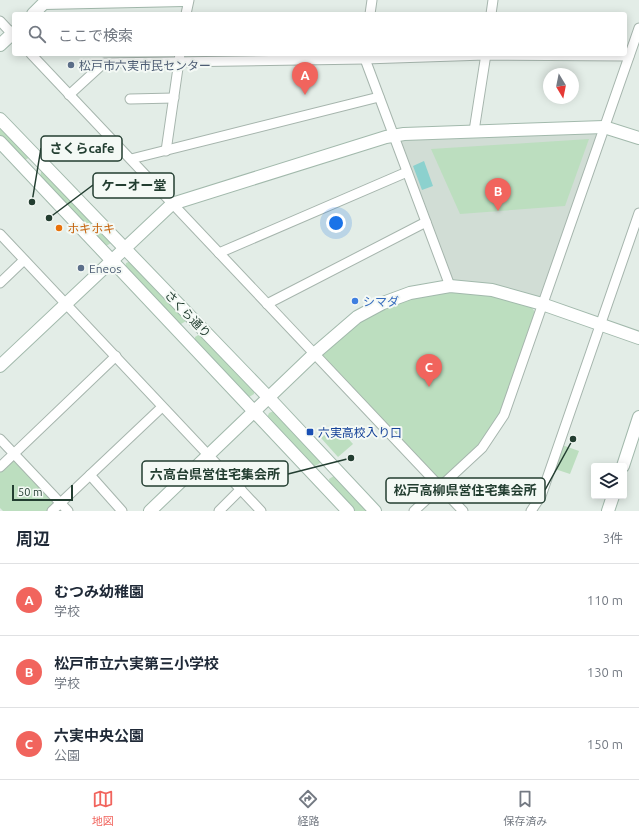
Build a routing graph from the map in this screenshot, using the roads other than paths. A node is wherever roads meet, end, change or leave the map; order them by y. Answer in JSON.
{"nodes":[{"id":1,"x":184,"y":0,"type":"edge"},
{"id":2,"x":189,"y":0,"type":"edge"},
{"id":3,"x":372,"y":0,"type":"edge"},
{"id":4,"x":493,"y":0,"type":"edge"},
{"id":5,"x":35,"y":12,"type":"edge"},
{"id":6,"x":186,"y":12,"type":"edge"},
{"id":7,"x":370,"y":12,"type":"edge"},
{"id":8,"x":491,"y":12,"type":"edge"},
{"id":9,"x":0,"y":21,"type":"edge"},
{"id":10,"x":639,"y":28,"type":"edge"},
{"id":11,"x":12,"y":33,"type":"edge"},
{"id":12,"x":12,"y":35,"type":"edge"},
{"id":13,"x":0,"y":45,"type":"edge"},
{"id":14,"x":33,"y":56,"type":"edge"},
{"id":15,"x":405,"y":56,"type":"edge"},
{"id":16,"x":486,"y":56,"type":"edge"},
{"id":17,"x":629,"y":56,"type":"joint"},
{"id":18,"x":365,"y":57,"type":"edge"},
{"id":19,"x":180,"y":58,"type":"edge"},
{"id":20,"x":69,"y":95,"type":"junction"},
{"id":21,"x":378,"y":97,"type":"junction"},
{"id":22,"x":174,"y":98,"type":"junction"},
{"id":23,"x":130,"y":100,"type":"dead end"},
{"id":24,"x":0,"y":119,"type":"edge"},
{"id":25,"x":604,"y":127,"type":"junction"},
{"id":26,"x":474,"y":131,"type":"junction"},
{"id":27,"x":393,"y":136,"type":"junction"},
{"id":28,"x":639,"y":138,"type":"edge"},
{"id":29,"x":0,"y":142,"type":"edge"},
{"id":30,"x":166,"y":151,"type":"junction"},
{"id":31,"x":131,"y":160,"type":"junction"},
{"id":32,"x":407,"y":172,"type":"junction"},
{"id":33,"x":172,"y":204,"type":"junction"},
{"id":34,"x":639,"y":213,"type":"edge"},
{"id":35,"x":426,"y":222,"type":"junction"},
{"id":36,"x":0,"y":234,"type":"edge"},
{"id":37,"x":124,"y":248,"type":"junction"},
{"id":38,"x":218,"y":253,"type":"junction"},
{"id":39,"x":24,"y":260,"type":"junction"},
{"id":40,"x":112,"y":261,"type":"junction"},
{"id":41,"x":0,"y":283,"type":"edge"},
{"id":42,"x":450,"y":286,"type":"junction"},
{"id":43,"x":66,"y":304,"type":"junction"},
{"id":44,"x":267,"y":304,"type":"junction"},
{"id":45,"x":542,"y":304,"type":"junction"},
{"id":46,"x":600,"y":325,"type":"junction"},
{"id":47,"x":639,"y":338,"type":"edge"},
{"id":48,"x":314,"y":354,"type":"junction"},
{"id":49,"x":116,"y":356,"type":"junction"},
{"id":50,"x":0,"y":366,"type":"edge"},
{"id":51,"x":269,"y":398,"type":"junction"},
{"id":52,"x":162,"y":407,"type":"junction"},
{"id":53,"x":255,"y":411,"type":"junction"},
{"id":54,"x":639,"y":417,"type":"edge"},
{"id":55,"x":0,"y":439,"type":"edge"},
{"id":56,"x":14,"y":454,"type":"junction"},
{"id":57,"x":208,"y":455,"type":"junction"},
{"id":58,"x":624,"y":463,"type":"edge"},
{"id":59,"x":0,"y":467,"type":"edge"},
{"id":60,"x":90,"y":475,"type":"junction"},
{"id":61,"x":441,"y":487,"type":"junction"},
{"id":62,"x":241,"y":489,"type":"junction"},
{"id":63,"x":612,"y":499,"type":"edge"},
{"id":64,"x":61,"y":503,"type":"junction"},
{"id":65,"x":52,"y":511,"type":"edge"},
{"id":66,"x":68,"y":511,"type":"edge"},
{"id":67,"x":122,"y":511,"type":"edge"},
{"id":68,"x":150,"y":511,"type":"edge"},
{"id":69,"x":219,"y":511,"type":"edge"},
{"id":70,"x":261,"y":511,"type":"edge"},
{"id":71,"x":348,"y":511,"type":"edge"},
{"id":72,"x":375,"y":511,"type":"edge"},
{"id":73,"x":414,"y":511,"type":"edge"},
{"id":74,"x":463,"y":511,"type":"edge"},
{"id":75,"x":531,"y":511,"type":"edge"},
{"id":76,"x":608,"y":511,"type":"edge"}],
"edges":[{"from":1,"to":5,"type":"street"},
{"from":2,"to":6,"type":"street"},
{"from":3,"to":7,"type":"street"},
{"from":4,"to":8,"type":"street"},
{"from":9,"to":11,"type":"street"},
{"from":10,"to":17,"type":"street"},
{"from":12,"to":13,"type":"street"},
{"from":14,"to":20,"type":"street"},
{"from":15,"to":18,"type":"street"},
{"from":16,"to":26,"type":"street"},
{"from":17,"to":25,"type":"street"},
{"from":18,"to":19,"type":"street"},
{"from":18,"to":21,"type":"street"},
{"from":19,"to":20,"type":"street"},
{"from":19,"to":22,"type":"street"},
{"from":20,"to":31,"type":"street"},
{"from":21,"to":27,"type":"street"},
{"from":21,"to":30,"type":"street"},
{"from":22,"to":23,"type":"street"},
{"from":22,"to":30,"type":"street"},
{"from":24,"to":37,"type":"street","name":"さくら通り"},
{"from":25,"to":26,"type":"street"},
{"from":25,"to":28,"type":"street"},
{"from":25,"to":45,"type":"street"},
{"from":26,"to":27,"type":"street"},
{"from":27,"to":32,"type":"street"},
{"from":27,"to":33,"type":"street"},
{"from":29,"to":40,"type":"street","name":"さくら通り"},
{"from":30,"to":31,"type":"street"},
{"from":31,"to":33,"type":"street"},
{"from":32,"to":35,"type":"street"},
{"from":32,"to":38,"type":"street"},
{"from":33,"to":37,"type":"street"},
{"from":33,"to":38,"type":"street"},
{"from":34,"to":46,"type":"street"},
{"from":35,"to":42,"type":"street"},
{"from":35,"to":44,"type":"street"},
{"from":36,"to":39,"type":"street"},
{"from":37,"to":40,"type":"street"},
{"from":37,"to":51,"type":"street","name":"さくら通り"},
{"from":38,"to":44,"type":"street"},
{"from":39,"to":41,"type":"street"},
{"from":39,"to":43,"type":"street"},
{"from":40,"to":43,"type":"street"},
{"from":40,"to":53,"type":"street","name":"さくら通り"},
{"from":42,"to":45,"type":"street"},
{"from":42,"to":48,"type":"street"},
{"from":43,"to":49,"type":"street"},
{"from":43,"to":50,"type":"street"},
{"from":44,"to":48,"type":"street"},
{"from":45,"to":46,"type":"street"},
{"from":45,"to":61,"type":"street"},
{"from":46,"to":47,"type":"street"},
{"from":46,"to":75,"type":"street"},
{"from":48,"to":51,"type":"street"},
{"from":48,"to":61,"type":"street"},
{"from":49,"to":52,"type":"street"},
{"from":49,"to":56,"type":"street"},
{"from":51,"to":53,"type":"street"},
{"from":51,"to":72,"type":"street","name":"さくら通り"},
{"from":52,"to":57,"type":"street"},
{"from":52,"to":60,"type":"street"},
{"from":53,"to":57,"type":"street"},
{"from":53,"to":71,"type":"street","name":"さくら通り"},
{"from":54,"to":58,"type":"street"},
{"from":55,"to":56,"type":"street"},
{"from":56,"to":59,"type":"street"},
{"from":56,"to":64,"type":"street"},
{"from":57,"to":62,"type":"street"},
{"from":57,"to":68,"type":"street"},
{"from":60,"to":64,"type":"street"},
{"from":60,"to":67,"type":"street"},
{"from":61,"to":73,"type":"street"},
{"from":61,"to":74,"type":"street"},
{"from":62,"to":69,"type":"street"},
{"from":62,"to":70,"type":"street"},
{"from":63,"to":76,"type":"street"},
{"from":64,"to":65,"type":"street"},
{"from":64,"to":66,"type":"street"}]}
